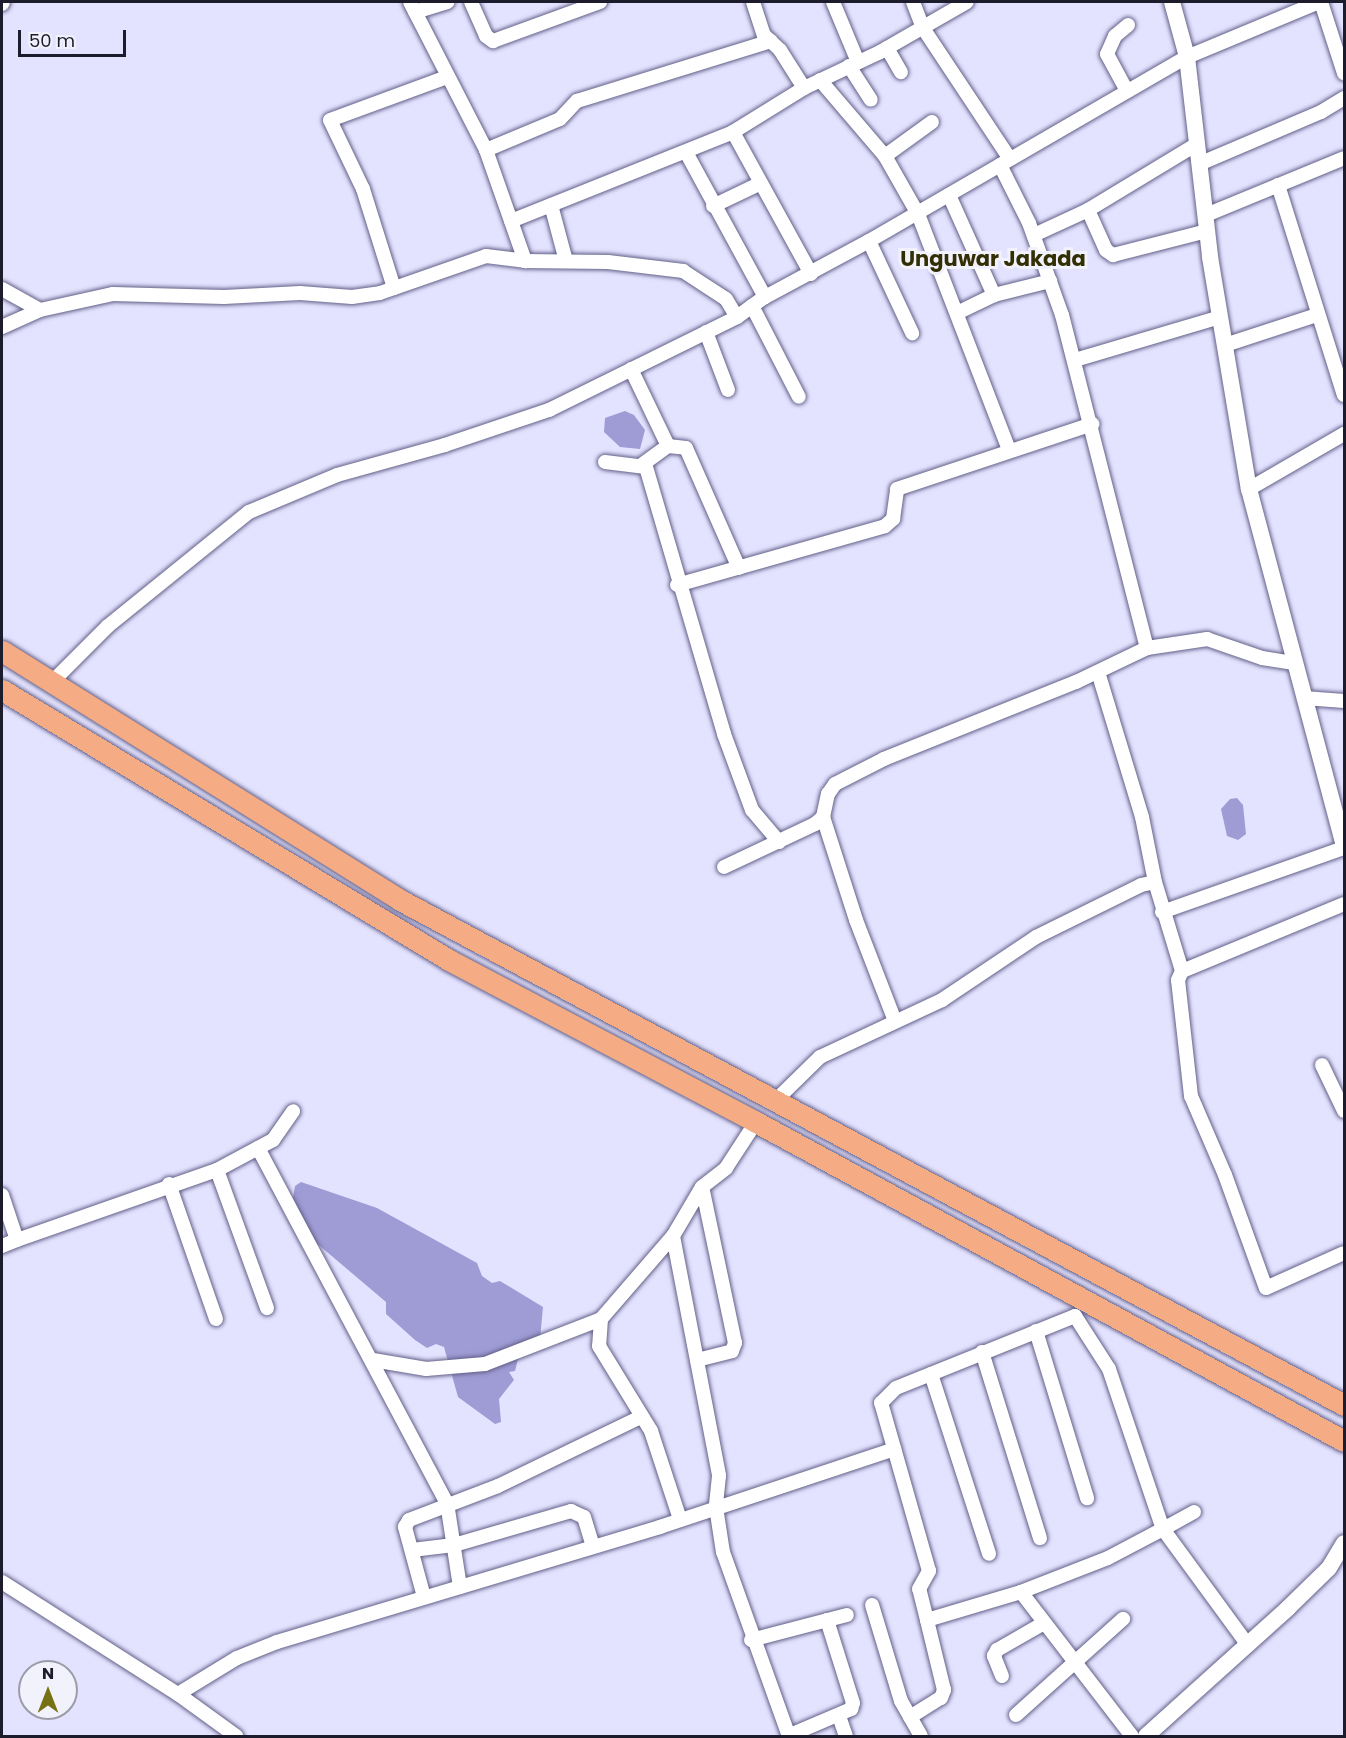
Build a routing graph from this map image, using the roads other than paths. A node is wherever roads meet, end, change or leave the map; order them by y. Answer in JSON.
{"nodes":[{"id":1,"x":447,"y":2,"type":"edge"},
{"id":2,"x":471,"y":2,"type":"edge"},
{"id":3,"x":600,"y":2,"type":"edge"},
{"id":4,"x":753,"y":2,"type":"edge"},
{"id":5,"x":833,"y":2,"type":"edge"},
{"id":6,"x":913,"y":2,"type":"edge"},
{"id":7,"x":968,"y":2,"type":"edge"},
{"id":8,"x":1172,"y":2,"type":"edge"},
{"id":9,"x":1320,"y":2,"type":"edge"},
{"id":10,"x":1299,"y":5,"type":"edge"},
{"id":11,"x":412,"y":7,"type":"edge"},
{"id":12,"x":1128,"y":25,"type":"dead end"},
{"id":13,"x":923,"y":28,"type":"junction"},
{"id":14,"x":771,"y":41,"type":"junction"},
{"id":15,"x":887,"y":48,"type":"junction"},
{"id":16,"x":1187,"y":57,"type":"junction"},
{"id":17,"x":854,"y":64,"type":"junction"},
{"id":18,"x":901,"y":72,"type":"dead end"},
{"id":19,"x":1344,"y":73,"type":"edge"},
{"id":20,"x":447,"y":77,"type":"junction"},
{"id":21,"x":820,"y":80,"type":"junction"},
{"id":22,"x":804,"y":88,"type":"junction"},
{"id":23,"x":1127,"y":91,"type":"junction"},
{"id":24,"x":1344,"y":98,"type":"edge"},
{"id":25,"x":871,"y":100,"type":"dead end"},
{"id":26,"x":932,"y":122,"type":"dead end"},
{"id":27,"x":733,"y":132,"type":"junction"},
{"id":28,"x":1197,"y":144,"type":"junction"},
{"id":29,"x":486,"y":150,"type":"junction"},
{"id":30,"x":687,"y":154,"type":"junction"},
{"id":31,"x":885,"y":156,"type":"junction"},
{"id":32,"x":1344,"y":158,"type":"edge"},
{"id":33,"x":1005,"y":162,"type":"junction"},
{"id":34,"x":1199,"y":164,"type":"junction"},
{"id":35,"x":761,"y":183,"type":"junction"},
{"id":36,"x":1278,"y":185,"type":"junction"},
{"id":37,"x":949,"y":195,"type":"junction"},
{"id":38,"x":551,"y":204,"type":"junction"},
{"id":39,"x":713,"y":206,"type":"junction"},
{"id":40,"x":1088,"y":210,"type":"junction"},
{"id":41,"x":918,"y":214,"type":"junction"},
{"id":42,"x":511,"y":221,"type":"junction"},
{"id":43,"x":1207,"y":223,"type":"junction"},
{"id":44,"x":1034,"y":235,"type":"junction"},
{"id":45,"x":869,"y":241,"type":"junction"},
{"id":46,"x":525,"y":261,"type":"junction"},
{"id":47,"x":566,"y":261,"type":"junction"},
{"id":48,"x":811,"y":274,"type":"junction"},
{"id":49,"x":1050,"y":281,"type":"junction"},
{"id":50,"x":394,"y":288,"type":"junction"},
{"id":51,"x":2,"y":289,"type":"edge"},
{"id":52,"x":994,"y":296,"type":"junction"},
{"id":53,"x":765,"y":297,"type":"junction"},
{"id":54,"x":752,"y":306,"type":"junction"},
{"id":55,"x":40,"y":310,"type":"junction"},
{"id":56,"x":957,"y":313,"type":"junction"},
{"id":57,"x":1317,"y":315,"type":"junction"},
{"id":58,"x":737,"y":317,"type":"junction"},
{"id":59,"x":1220,"y":317,"type":"junction"},
{"id":60,"x":2,"y":327,"type":"edge"},
{"id":61,"x":706,"y":332,"type":"junction"},
{"id":62,"x":912,"y":333,"type":"dead end"},
{"id":63,"x":1225,"y":345,"type":"junction"},
{"id":64,"x":1075,"y":360,"type":"junction"},
{"id":65,"x":631,"y":369,"type":"junction"},
{"id":66,"x":728,"y":390,"type":"dead end"},
{"id":67,"x":1344,"y":395,"type":"edge"},
{"id":68,"x":799,"y":397,"type":"dead end"},
{"id":69,"x":1092,"y":424,"type":"junction"},
{"id":70,"x":1344,"y":436,"type":"edge"},
{"id":71,"x":668,"y":446,"type":"junction"},
{"id":72,"x":1009,"y":450,"type":"junction"},
{"id":73,"x":605,"y":462,"type":"dead end"},
{"id":74,"x":643,"y":464,"type":"junction"},
{"id":75,"x":1249,"y":489,"type":"junction"},
{"id":76,"x":739,"y":568,"type":"junction"},
{"id":77,"x":677,"y":585,"type":"junction"},
{"id":78,"x":1148,"y":648,"type":"junction"},
{"id":79,"x":2,"y":651,"type":"edge"},
{"id":80,"x":1293,"y":663,"type":"junction"},
{"id":81,"x":1098,"y":672,"type":"junction"},
{"id":82,"x":50,"y":684,"type":"junction"},
{"id":83,"x":2,"y":690,"type":"edge"},
{"id":84,"x":1304,"y":698,"type":"junction"},
{"id":85,"x":1344,"y":701,"type":"edge"},
{"id":86,"x":823,"y":817,"type":"junction"},
{"id":87,"x":779,"y":842,"type":"junction"},
{"id":88,"x":1344,"y":846,"type":"edge"},
{"id":89,"x":724,"y":867,"type":"dead end"},
{"id":90,"x":1155,"y":882,"type":"junction"},
{"id":91,"x":1344,"y":904,"type":"edge"},
{"id":92,"x":1162,"y":912,"type":"junction"},
{"id":93,"x":1182,"y":971,"type":"junction"},
{"id":94,"x":895,"y":1021,"type":"junction"},
{"id":95,"x":1322,"y":1065,"type":"dead end"},
{"id":96,"x":775,"y":1101,"type":"junction"},
{"id":97,"x":293,"y":1111,"type":"dead end"},
{"id":98,"x":1344,"y":1111,"type":"edge"},
{"id":99,"x":756,"y":1122,"type":"junction"},
{"id":100,"x":258,"y":1148,"type":"junction"},
{"id":101,"x":217,"y":1170,"type":"junction"},
{"id":102,"x":169,"y":1184,"type":"junction"},
{"id":103,"x":702,"y":1187,"type":"junction"},
{"id":104,"x":2,"y":1195,"type":"edge"},
{"id":105,"x":672,"y":1236,"type":"junction"},
{"id":106,"x":17,"y":1240,"type":"junction"},
{"id":107,"x":2,"y":1246,"type":"edge"},
{"id":108,"x":1344,"y":1253,"type":"edge"},
{"id":109,"x":267,"y":1308,"type":"dead end"},
{"id":110,"x":216,"y":1320,"type":"dead end"},
{"id":111,"x":601,"y":1320,"type":"junction"},
{"id":112,"x":1036,"y":1331,"type":"junction"},
{"id":113,"x":982,"y":1352,"type":"junction"},
{"id":114,"x":373,"y":1360,"type":"junction"},
{"id":115,"x":697,"y":1360,"type":"junction"},
{"id":116,"x":931,"y":1374,"type":"junction"},
{"id":117,"x":1344,"y":1405,"type":"edge"},
{"id":118,"x":641,"y":1417,"type":"junction"},
{"id":119,"x":1343,"y":1441,"type":"edge"},
{"id":120,"x":894,"y":1449,"type":"junction"},
{"id":121,"x":1087,"y":1498,"type":"dead end"},
{"id":122,"x":447,"y":1503,"type":"junction"},
{"id":123,"x":716,"y":1507,"type":"junction"},
{"id":124,"x":1194,"y":1512,"type":"dead end"},
{"id":125,"x":680,"y":1519,"type":"junction"},
{"id":126,"x":1163,"y":1529,"type":"junction"},
{"id":127,"x":1040,"y":1538,"type":"dead end"},
{"id":128,"x":1344,"y":1543,"type":"edge"},
{"id":129,"x":454,"y":1545,"type":"junction"},
{"id":130,"x":593,"y":1547,"type":"junction"},
{"id":131,"x":411,"y":1550,"type":"junction"},
{"id":132,"x":989,"y":1554,"type":"dead end"},
{"id":133,"x":1344,"y":1562,"type":"edge"},
{"id":134,"x":1329,"y":1568,"type":"junction"},
{"id":135,"x":2,"y":1581,"type":"edge"},
{"id":136,"x":460,"y":1587,"type":"junction"},
{"id":137,"x":1021,"y":1592,"type":"junction"},
{"id":138,"x":424,"y":1598,"type":"junction"},
{"id":139,"x":872,"y":1605,"type":"dead end"},
{"id":140,"x":847,"y":1615,"type":"dead end"},
{"id":141,"x":1123,"y":1619,"type":"dead end"},
{"id":142,"x":827,"y":1620,"type":"junction"},
{"id":143,"x":927,"y":1620,"type":"junction"},
{"id":144,"x":1044,"y":1623,"type":"junction"},
{"id":145,"x":751,"y":1640,"type":"junction"},
{"id":146,"x":1248,"y":1645,"type":"junction"},
{"id":147,"x":1076,"y":1664,"type":"junction"},
{"id":148,"x":1002,"y":1676,"type":"dead end"},
{"id":149,"x":178,"y":1694,"type":"junction"},
{"id":150,"x":1016,"y":1715,"type":"dead end"},
{"id":151,"x":839,"y":1716,"type":"junction"},
{"id":152,"x":910,"y":1717,"type":"junction"},
{"id":153,"x":788,"y":1736,"type":"edge"},
{"id":154,"x":236,"y":1737,"type":"edge"},
{"id":155,"x":846,"y":1737,"type":"edge"},
{"id":156,"x":921,"y":1737,"type":"edge"},
{"id":157,"x":1132,"y":1737,"type":"edge"},
{"id":158,"x":1146,"y":1737,"type":"edge"}],
"edges":[{"from":1,"to":11,"type":"street"},
{"from":2,"to":3,"type":"street"},
{"from":4,"to":14,"type":"street"},
{"from":5,"to":17,"type":"street"},
{"from":6,"to":13,"type":"street"},
{"from":7,"to":13,"type":"street"},
{"from":8,"to":16,"type":"street"},
{"from":9,"to":10,"type":"street"},
{"from":9,"to":19,"type":"street"},
{"from":10,"to":16,"type":"street"},
{"from":11,"to":20,"type":"street"},
{"from":12,"to":23,"type":"street"},
{"from":13,"to":15,"type":"street"},
{"from":13,"to":33,"type":"street"},
{"from":14,"to":22,"type":"street"},
{"from":14,"to":29,"type":"street"},
{"from":15,"to":17,"type":"street"},
{"from":15,"to":18,"type":"street"},
{"from":16,"to":23,"type":"street"},
{"from":16,"to":28,"type":"street"},
{"from":17,"to":21,"type":"street"},
{"from":17,"to":25,"type":"street"},
{"from":20,"to":29,"type":"street"},
{"from":20,"to":50,"type":"street"},
{"from":21,"to":22,"type":"street"},
{"from":21,"to":31,"type":"street"},
{"from":22,"to":27,"type":"street"},
{"from":23,"to":33,"type":"street"},
{"from":24,"to":34,"type":"street"},
{"from":26,"to":31,"type":"street"},
{"from":27,"to":30,"type":"street"},
{"from":27,"to":35,"type":"street"},
{"from":28,"to":34,"type":"street"},
{"from":28,"to":40,"type":"street"},
{"from":29,"to":42,"type":"street"},
{"from":30,"to":38,"type":"street"},
{"from":30,"to":39,"type":"street"},
{"from":31,"to":41,"type":"street"},
{"from":32,"to":36,"type":"street"},
{"from":33,"to":37,"type":"street"},
{"from":33,"to":44,"type":"street"},
{"from":34,"to":43,"type":"street"},
{"from":35,"to":39,"type":"street"},
{"from":35,"to":48,"type":"street"},
{"from":36,"to":43,"type":"street"},
{"from":36,"to":57,"type":"street"},
{"from":37,"to":41,"type":"street"},
{"from":37,"to":52,"type":"street"},
{"from":38,"to":42,"type":"street"},
{"from":38,"to":47,"type":"street"},
{"from":39,"to":53,"type":"street"},
{"from":40,"to":43,"type":"street"},
{"from":40,"to":44,"type":"street"},
{"from":41,"to":45,"type":"street"},
{"from":41,"to":56,"type":"street"},
{"from":42,"to":46,"type":"street"},
{"from":43,"to":59,"type":"street"},
{"from":44,"to":49,"type":"street"},
{"from":45,"to":48,"type":"street"},
{"from":45,"to":62,"type":"street"},
{"from":46,"to":47,"type":"street"},
{"from":46,"to":50,"type":"street"},
{"from":47,"to":58,"type":"street"},
{"from":48,"to":53,"type":"street"},
{"from":49,"to":52,"type":"street"},
{"from":49,"to":64,"type":"street"},
{"from":50,"to":55,"type":"street"},
{"from":51,"to":55,"type":"street"},
{"from":52,"to":56,"type":"street"},
{"from":53,"to":54,"type":"street"},
{"from":54,"to":58,"type":"street"},
{"from":54,"to":68,"type":"street"},
{"from":55,"to":60,"type":"street"},
{"from":56,"to":72,"type":"street"},
{"from":57,"to":63,"type":"street"},
{"from":57,"to":67,"type":"street"},
{"from":58,"to":61,"type":"street"},
{"from":59,"to":63,"type":"street"},
{"from":59,"to":64,"type":"street"},
{"from":61,"to":65,"type":"street"},
{"from":61,"to":66,"type":"street"},
{"from":63,"to":75,"type":"street"},
{"from":64,"to":69,"type":"street"},
{"from":65,"to":71,"type":"street"},
{"from":65,"to":82,"type":"street"},
{"from":69,"to":72,"type":"street"},
{"from":69,"to":78,"type":"street"},
{"from":70,"to":75,"type":"street"},
{"from":71,"to":74,"type":"street"},
{"from":71,"to":76,"type":"street"},
{"from":72,"to":76,"type":"street"},
{"from":73,"to":74,"type":"street"},
{"from":74,"to":77,"type":"street"},
{"from":75,"to":80,"type":"street"},
{"from":76,"to":77,"type":"street"},
{"from":77,"to":87,"type":"street"},
{"from":78,"to":80,"type":"street"},
{"from":78,"to":81,"type":"street"},
{"from":79,"to":82,"type":"main road"},
{"from":80,"to":84,"type":"street"},
{"from":81,"to":86,"type":"street"},
{"from":81,"to":90,"type":"street"},
{"from":82,"to":96,"type":"main road"},
{"from":83,"to":99,"type":"main road"},
{"from":84,"to":85,"type":"street"},
{"from":84,"to":88,"type":"street"},
{"from":86,"to":87,"type":"street"},
{"from":86,"to":94,"type":"street"},
{"from":87,"to":89,"type":"street"},
{"from":88,"to":92,"type":"street"},
{"from":90,"to":92,"type":"street"},
{"from":90,"to":94,"type":"street"},
{"from":91,"to":93,"type":"street"},
{"from":92,"to":93,"type":"street"},
{"from":93,"to":108,"type":"street"},
{"from":94,"to":96,"type":"street"},
{"from":95,"to":98,"type":"street"},
{"from":96,"to":117,"type":"main road"},
{"from":97,"to":100,"type":"street"},
{"from":99,"to":103,"type":"street"},
{"from":99,"to":119,"type":"main road"},
{"from":100,"to":101,"type":"street"},
{"from":100,"to":114,"type":"street"},
{"from":101,"to":102,"type":"street"},
{"from":101,"to":109,"type":"street"},
{"from":102,"to":106,"type":"street"},
{"from":102,"to":110,"type":"street"},
{"from":103,"to":105,"type":"street"},
{"from":103,"to":115,"type":"street"},
{"from":104,"to":106,"type":"street"},
{"from":105,"to":111,"type":"street"},
{"from":105,"to":115,"type":"street"},
{"from":106,"to":107,"type":"street"},
{"from":111,"to":114,"type":"street"},
{"from":111,"to":118,"type":"street"},
{"from":112,"to":113,"type":"street"},
{"from":112,"to":121,"type":"street"},
{"from":112,"to":126,"type":"street"},
{"from":113,"to":116,"type":"street"},
{"from":113,"to":127,"type":"street"},
{"from":114,"to":122,"type":"street"},
{"from":115,"to":123,"type":"street"},
{"from":116,"to":120,"type":"street"},
{"from":116,"to":132,"type":"street"},
{"from":118,"to":122,"type":"street"},
{"from":118,"to":125,"type":"street"},
{"from":120,"to":123,"type":"street"},
{"from":120,"to":143,"type":"street"},
{"from":122,"to":129,"type":"street"},
{"from":122,"to":131,"type":"street"},
{"from":123,"to":125,"type":"street"},
{"from":123,"to":145,"type":"street"},
{"from":124,"to":126,"type":"street"},
{"from":125,"to":130,"type":"street"},
{"from":126,"to":137,"type":"street"},
{"from":126,"to":146,"type":"street"},
{"from":128,"to":134,"type":"street"},
{"from":129,"to":130,"type":"street"},
{"from":129,"to":131,"type":"street"},
{"from":129,"to":136,"type":"street"},
{"from":130,"to":136,"type":"street"},
{"from":131,"to":138,"type":"street"},
{"from":133,"to":134,"type":"street"},
{"from":134,"to":146,"type":"street"},
{"from":135,"to":149,"type":"street"},
{"from":136,"to":138,"type":"street"},
{"from":137,"to":143,"type":"street"},
{"from":137,"to":144,"type":"street"},
{"from":138,"to":149,"type":"street"},
{"from":139,"to":152,"type":"street"},
{"from":140,"to":142,"type":"street"},
{"from":141,"to":147,"type":"street"},
{"from":142,"to":145,"type":"street"},
{"from":142,"to":151,"type":"street"},
{"from":143,"to":152,"type":"street"},
{"from":144,"to":147,"type":"street"},
{"from":144,"to":148,"type":"street"},
{"from":145,"to":153,"type":"street"},
{"from":146,"to":158,"type":"street"},
{"from":147,"to":150,"type":"street"},
{"from":147,"to":157,"type":"street"},
{"from":149,"to":154,"type":"street"},
{"from":151,"to":153,"type":"street"},
{"from":151,"to":155,"type":"street"},
{"from":152,"to":156,"type":"street"}]}
